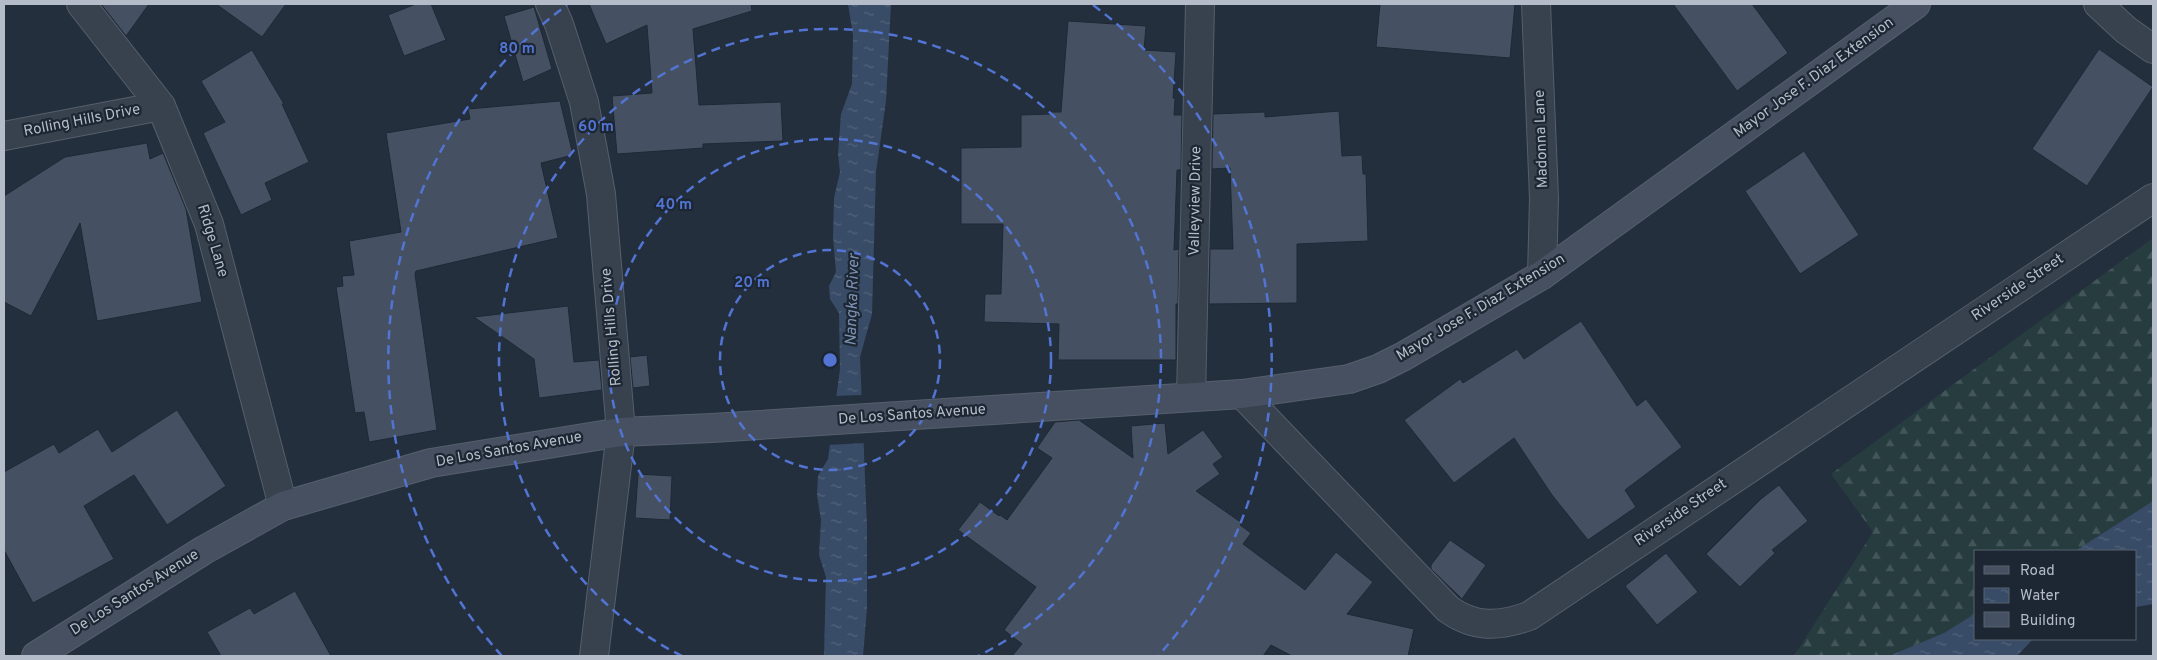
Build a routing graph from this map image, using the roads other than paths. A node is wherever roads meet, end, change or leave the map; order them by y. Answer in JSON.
{"nodes":[{"id":1,"x":81,"y":4,"type":"edge"},
{"id":2,"x":550,"y":4,"type":"edge"},
{"id":3,"x":1200,"y":4,"type":"edge"},
{"id":4,"x":1536,"y":4,"type":"edge"},
{"id":5,"x":1916,"y":4,"type":"edge"},
{"id":6,"x":2098,"y":4,"type":"edge"},
{"id":7,"x":2153,"y":49,"type":"edge"},
{"id":8,"x":161,"y":106,"type":"junction"},
{"id":9,"x":4,"y":136,"type":"edge"},
{"id":10,"x":2153,"y":198,"type":"edge"},
{"id":11,"x":1542,"y":275,"type":"junction"},
{"id":12,"x":1242,"y":394,"type":"junction"},
{"id":13,"x":1191,"y":397,"type":"junction"},
{"id":14,"x":1030,"y":408,"type":"joint"},
{"id":15,"x":621,"y":432,"type":"junction"},
{"id":16,"x":283,"y":506,"type":"junction"},
{"id":17,"x":36,"y":656,"type":"edge"},
{"id":18,"x":594,"y":656,"type":"edge"}],
"edges":[{"from":1,"to":8,"type":"street","name":"Ridge Lane"},
{"from":2,"to":15,"type":"street","name":"Rolling Hills Drive"},
{"from":3,"to":13,"type":"street","name":"Valleyview Drive"},
{"from":4,"to":11,"type":"street","name":"Madonna Lane"},
{"from":5,"to":11,"type":"street","name":"Mayor Jose F. Diaz Extension"},
{"from":6,"to":7,"type":"street"},
{"from":8,"to":9,"type":"street","name":"Rolling Hills Drive"},
{"from":8,"to":16,"type":"street","name":"Ridge Lane"},
{"from":10,"to":12,"type":"street","name":"Riverside Street"},
{"from":11,"to":12,"type":"street","name":"Mayor Jose F. Diaz Extension"},
{"from":12,"to":13,"type":"street","name":"Mayor Jose F. Diaz Extension"},
{"from":13,"to":14,"type":"street","name":"Mayor Jose F. Diaz Extension"},
{"from":14,"to":15,"type":"street","name":"De Los Santos Avenue"},
{"from":15,"to":16,"type":"street","name":"De Los Santos Avenue"},
{"from":15,"to":18,"type":"street","name":"Rolling Hills Drive"},
{"from":16,"to":17,"type":"street","name":"De Los Santos Avenue"}]}
